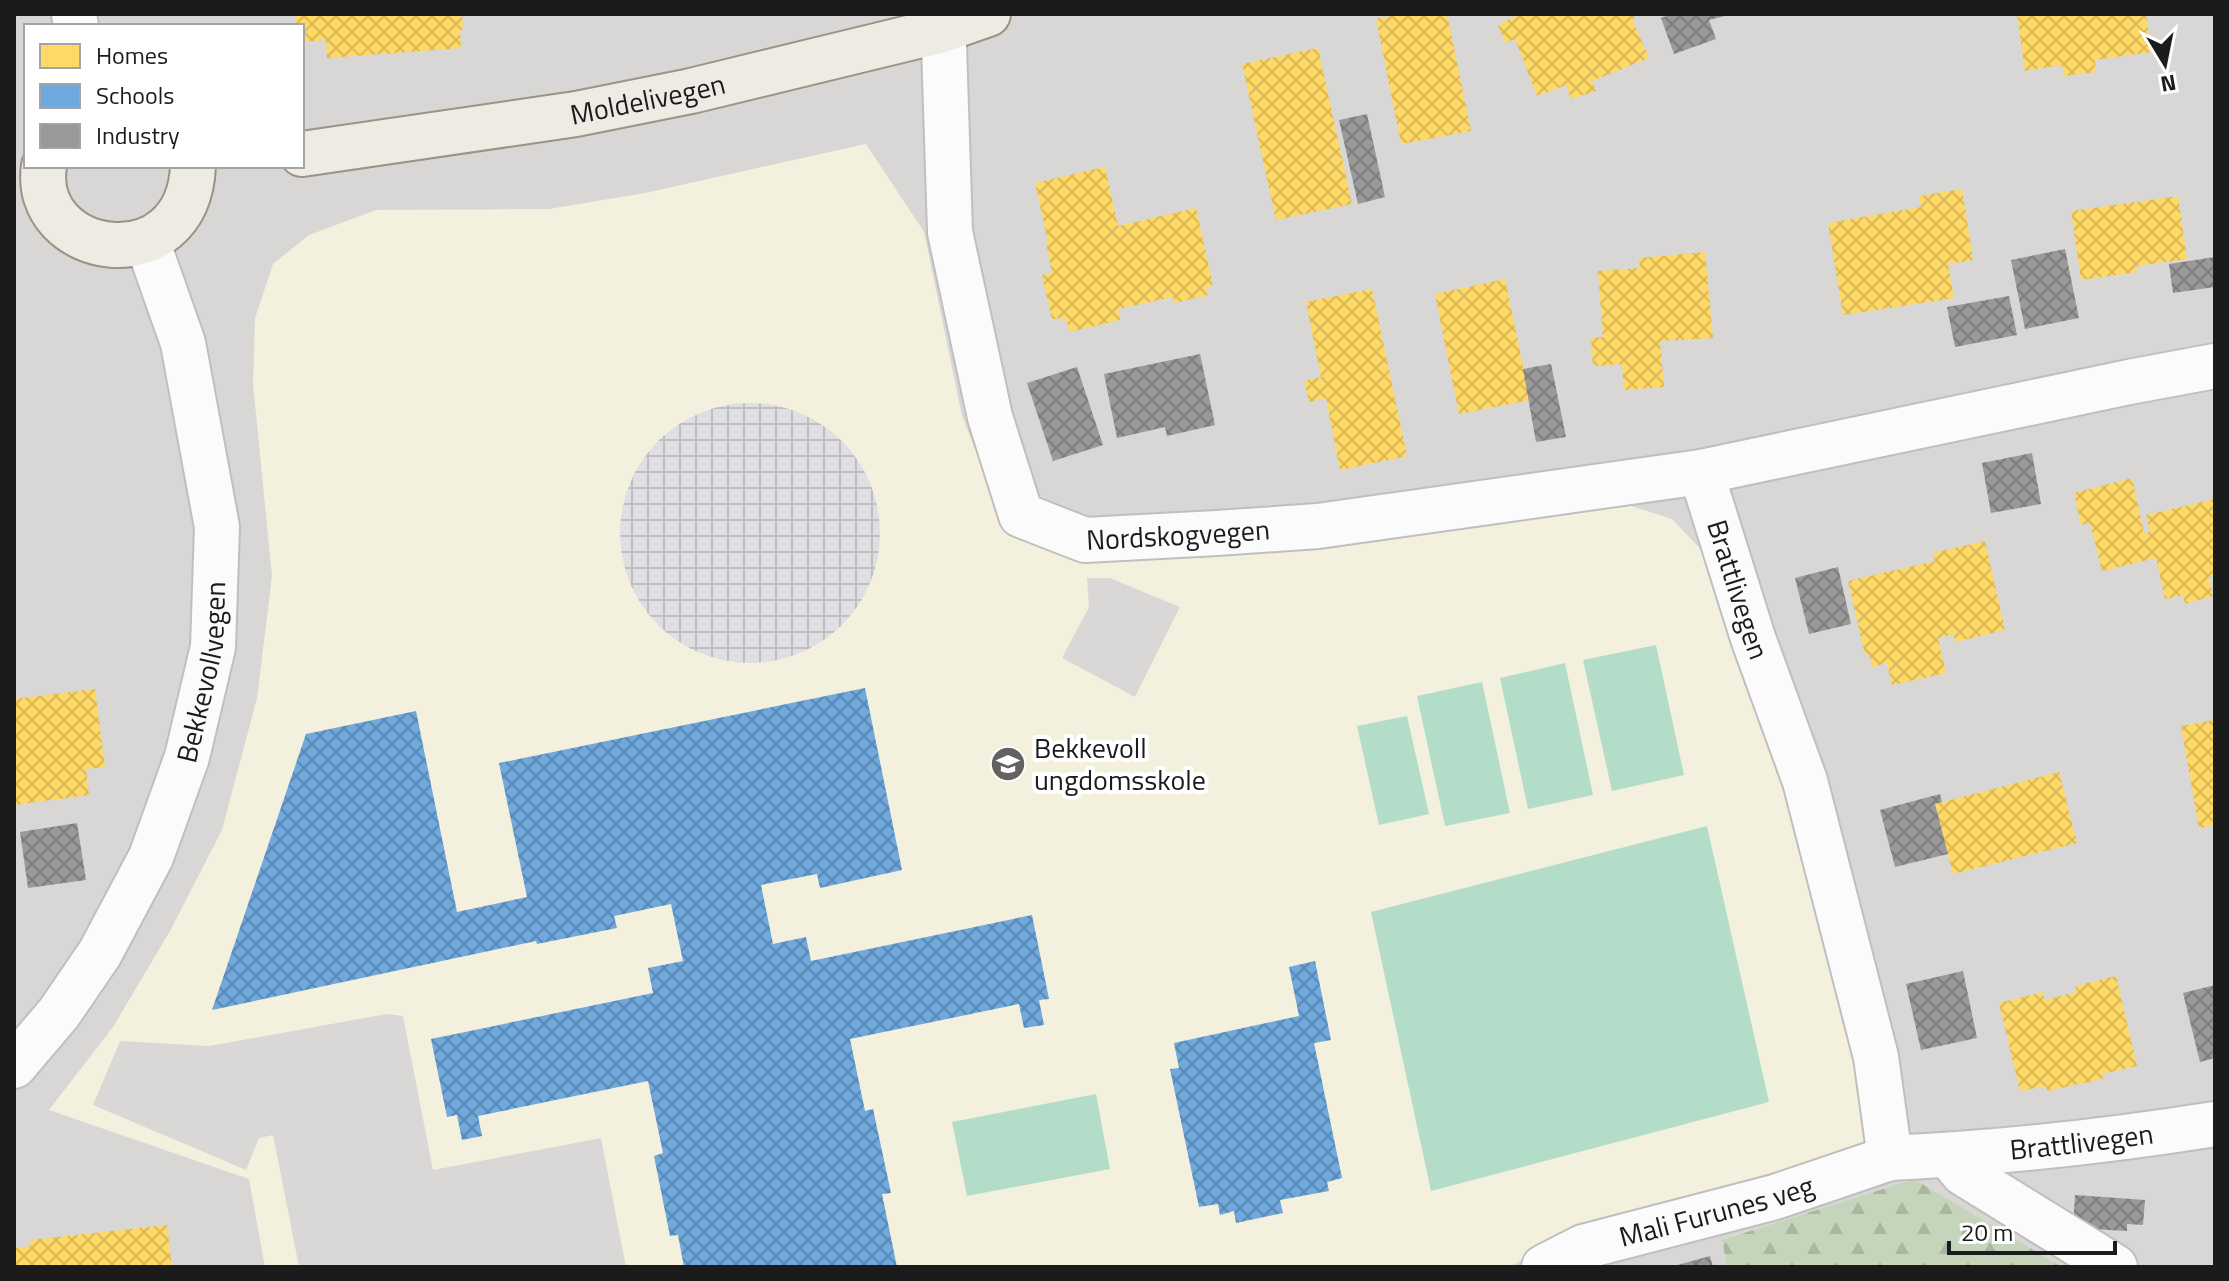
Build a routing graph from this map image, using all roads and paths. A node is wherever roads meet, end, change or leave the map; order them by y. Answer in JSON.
{"nodes":[{"id":1,"x":988,"y":14,"type":"edge"},
{"id":2,"x":943,"y":22,"type":"edge"},
{"id":3,"x":304,"y":154,"type":"edge"},
{"id":4,"x":193,"y":168,"type":"edge"},
{"id":5,"x":34,"y":174,"type":"edge"},
{"id":6,"x":147,"y":241,"type":"junction"},
{"id":7,"x":2215,"y":366,"type":"edge"},
{"id":8,"x":1701,"y":472,"type":"junction"},
{"id":9,"x":14,"y":1066,"type":"edge"},
{"id":10,"x":2215,"y":1124,"type":"edge"},
{"id":11,"x":1949,"y":1156,"type":"junction"},
{"id":12,"x":1890,"y":1158,"type":"junction"},
{"id":13,"x":1544,"y":1267,"type":"edge"},
{"id":14,"x":2115,"y":1267,"type":"edge"}],
"edges":[{"from":1,"to":2,"type":"main road","name":"Moldelivegen"},
{"from":2,"to":3,"type":"main road","name":"Moldelivegen"},
{"from":2,"to":8,"type":"street","name":"Nordskogvegen"},
{"from":4,"to":6,"type":"main road"},
{"from":5,"to":6,"type":"main road"},
{"from":6,"to":9,"type":"street","name":"Bekkevollvegen"},
{"from":7,"to":8,"type":"street"},
{"from":8,"to":12,"type":"street","name":"Brattlivegen"},
{"from":10,"to":11,"type":"street","name":"Brattlivegen"},
{"from":11,"to":12,"type":"street","name":"Brattlivegen"},
{"from":11,"to":14,"type":"street","name":"Brattlivegen"},
{"from":12,"to":13,"type":"street","name":"Mali Furunes veg"}]}
